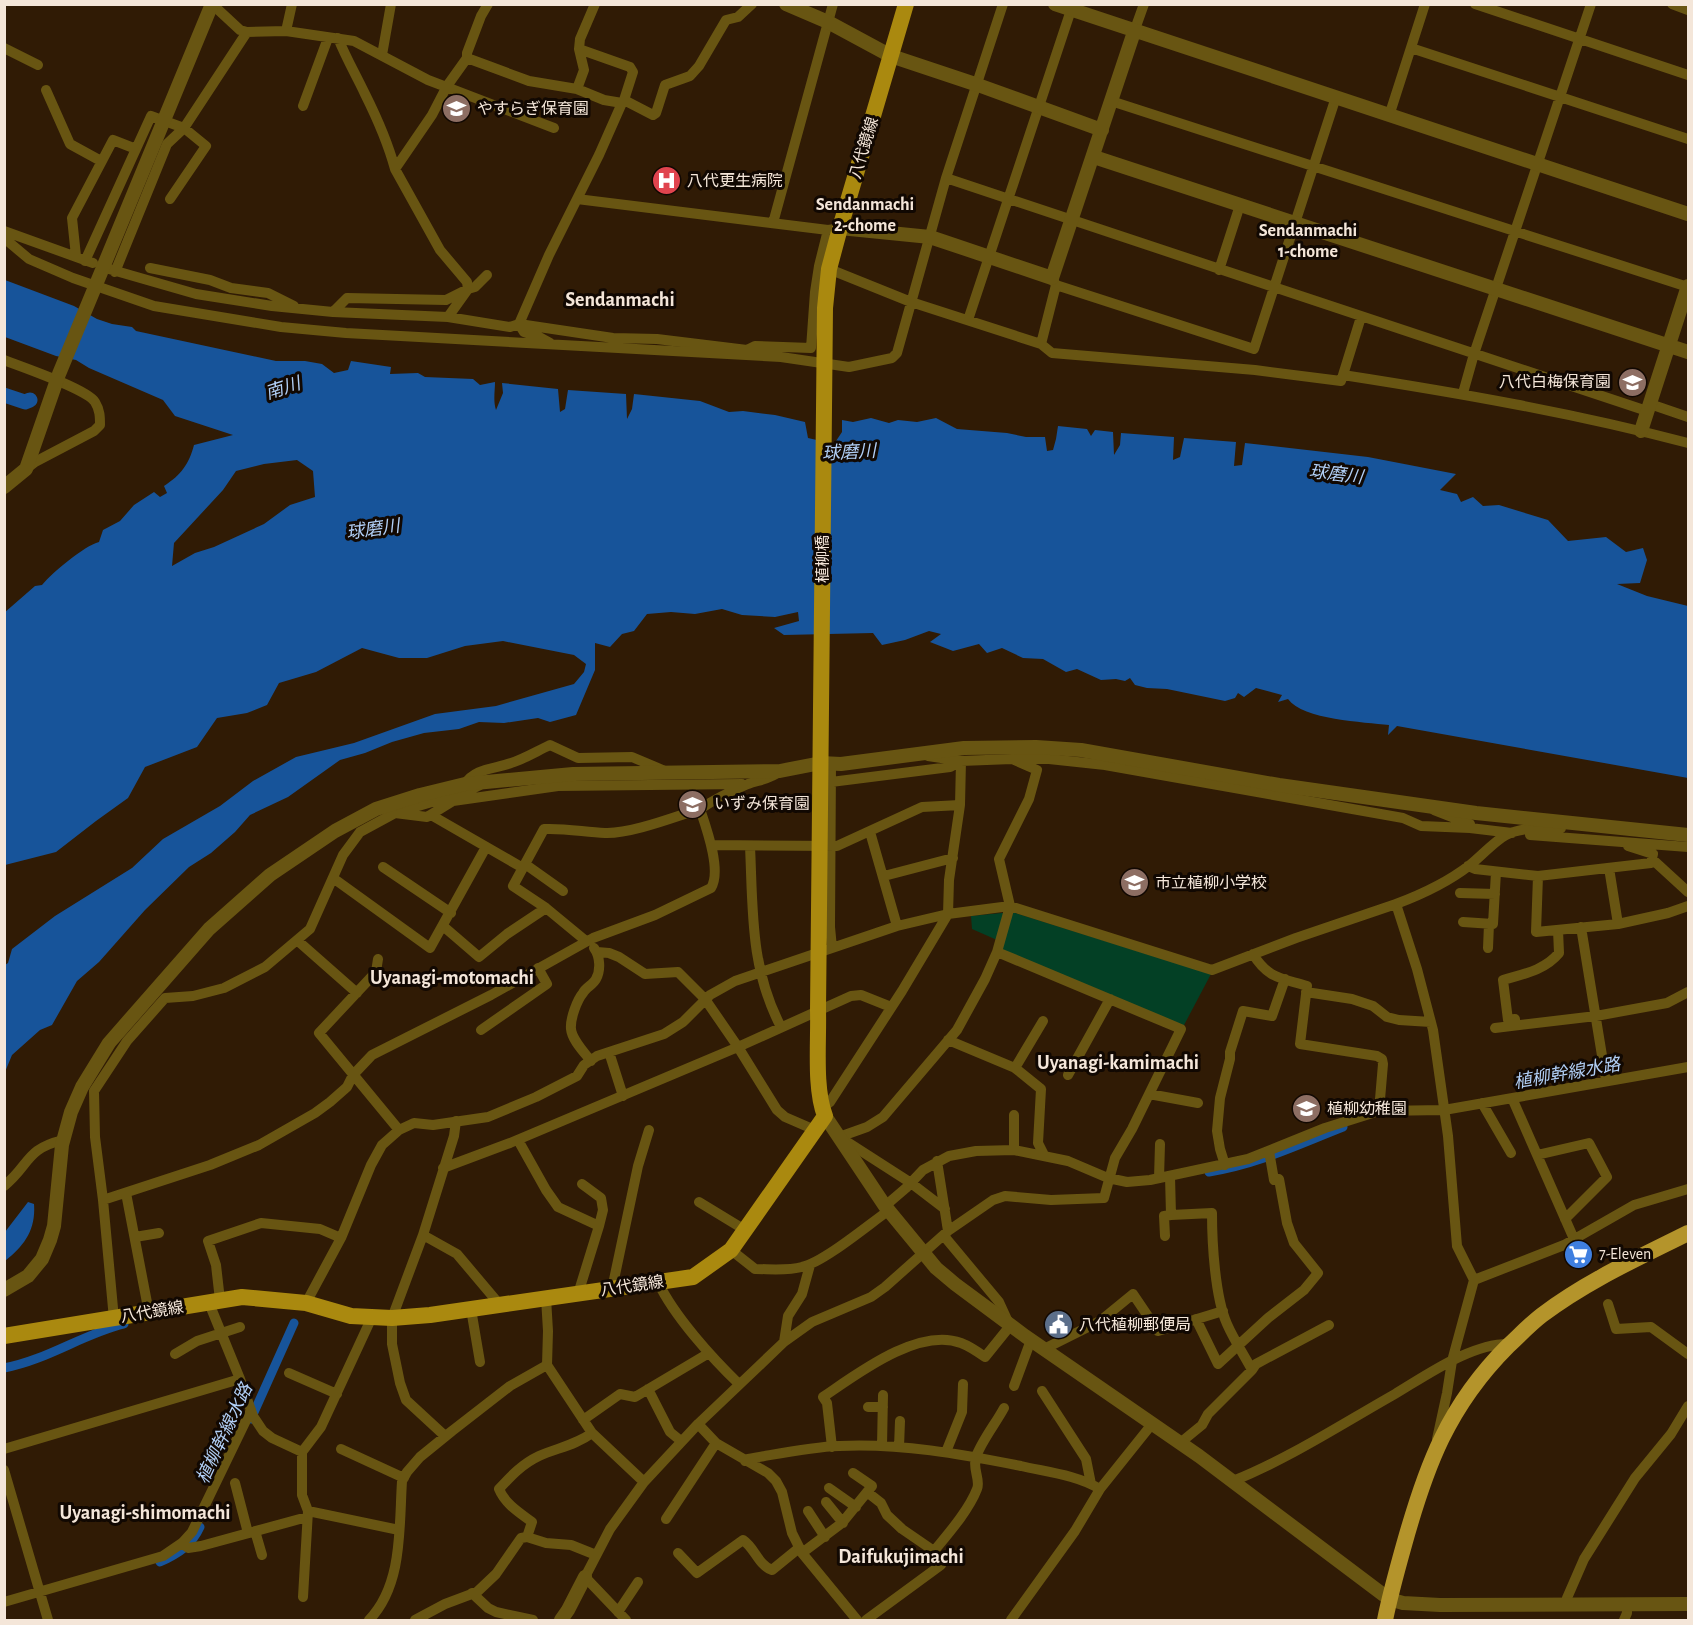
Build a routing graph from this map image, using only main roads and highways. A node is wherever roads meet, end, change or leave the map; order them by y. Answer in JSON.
{"nodes":[{"id":1,"x":906,"y":4,"type":"edge"},
{"id":2,"x":824,"y":365,"type":"joint"},
{"id":3,"x":823,"y":1110,"type":"joint"},
{"id":4,"x":1689,"y":1233,"type":"edge"},
{"id":5,"x":4,"y":1336,"type":"edge"},
{"id":6,"x":1385,"y":1620,"type":"edge"}],
"edges":[{"from":1,"to":2,"type":"main road","name":"八代鏡線"},
{"from":2,"to":3,"type":"main road","name":"植柳橋"},
{"from":3,"to":5,"type":"main road","name":"八代鏡線"},
{"from":4,"to":6,"type":"highway"}]}
